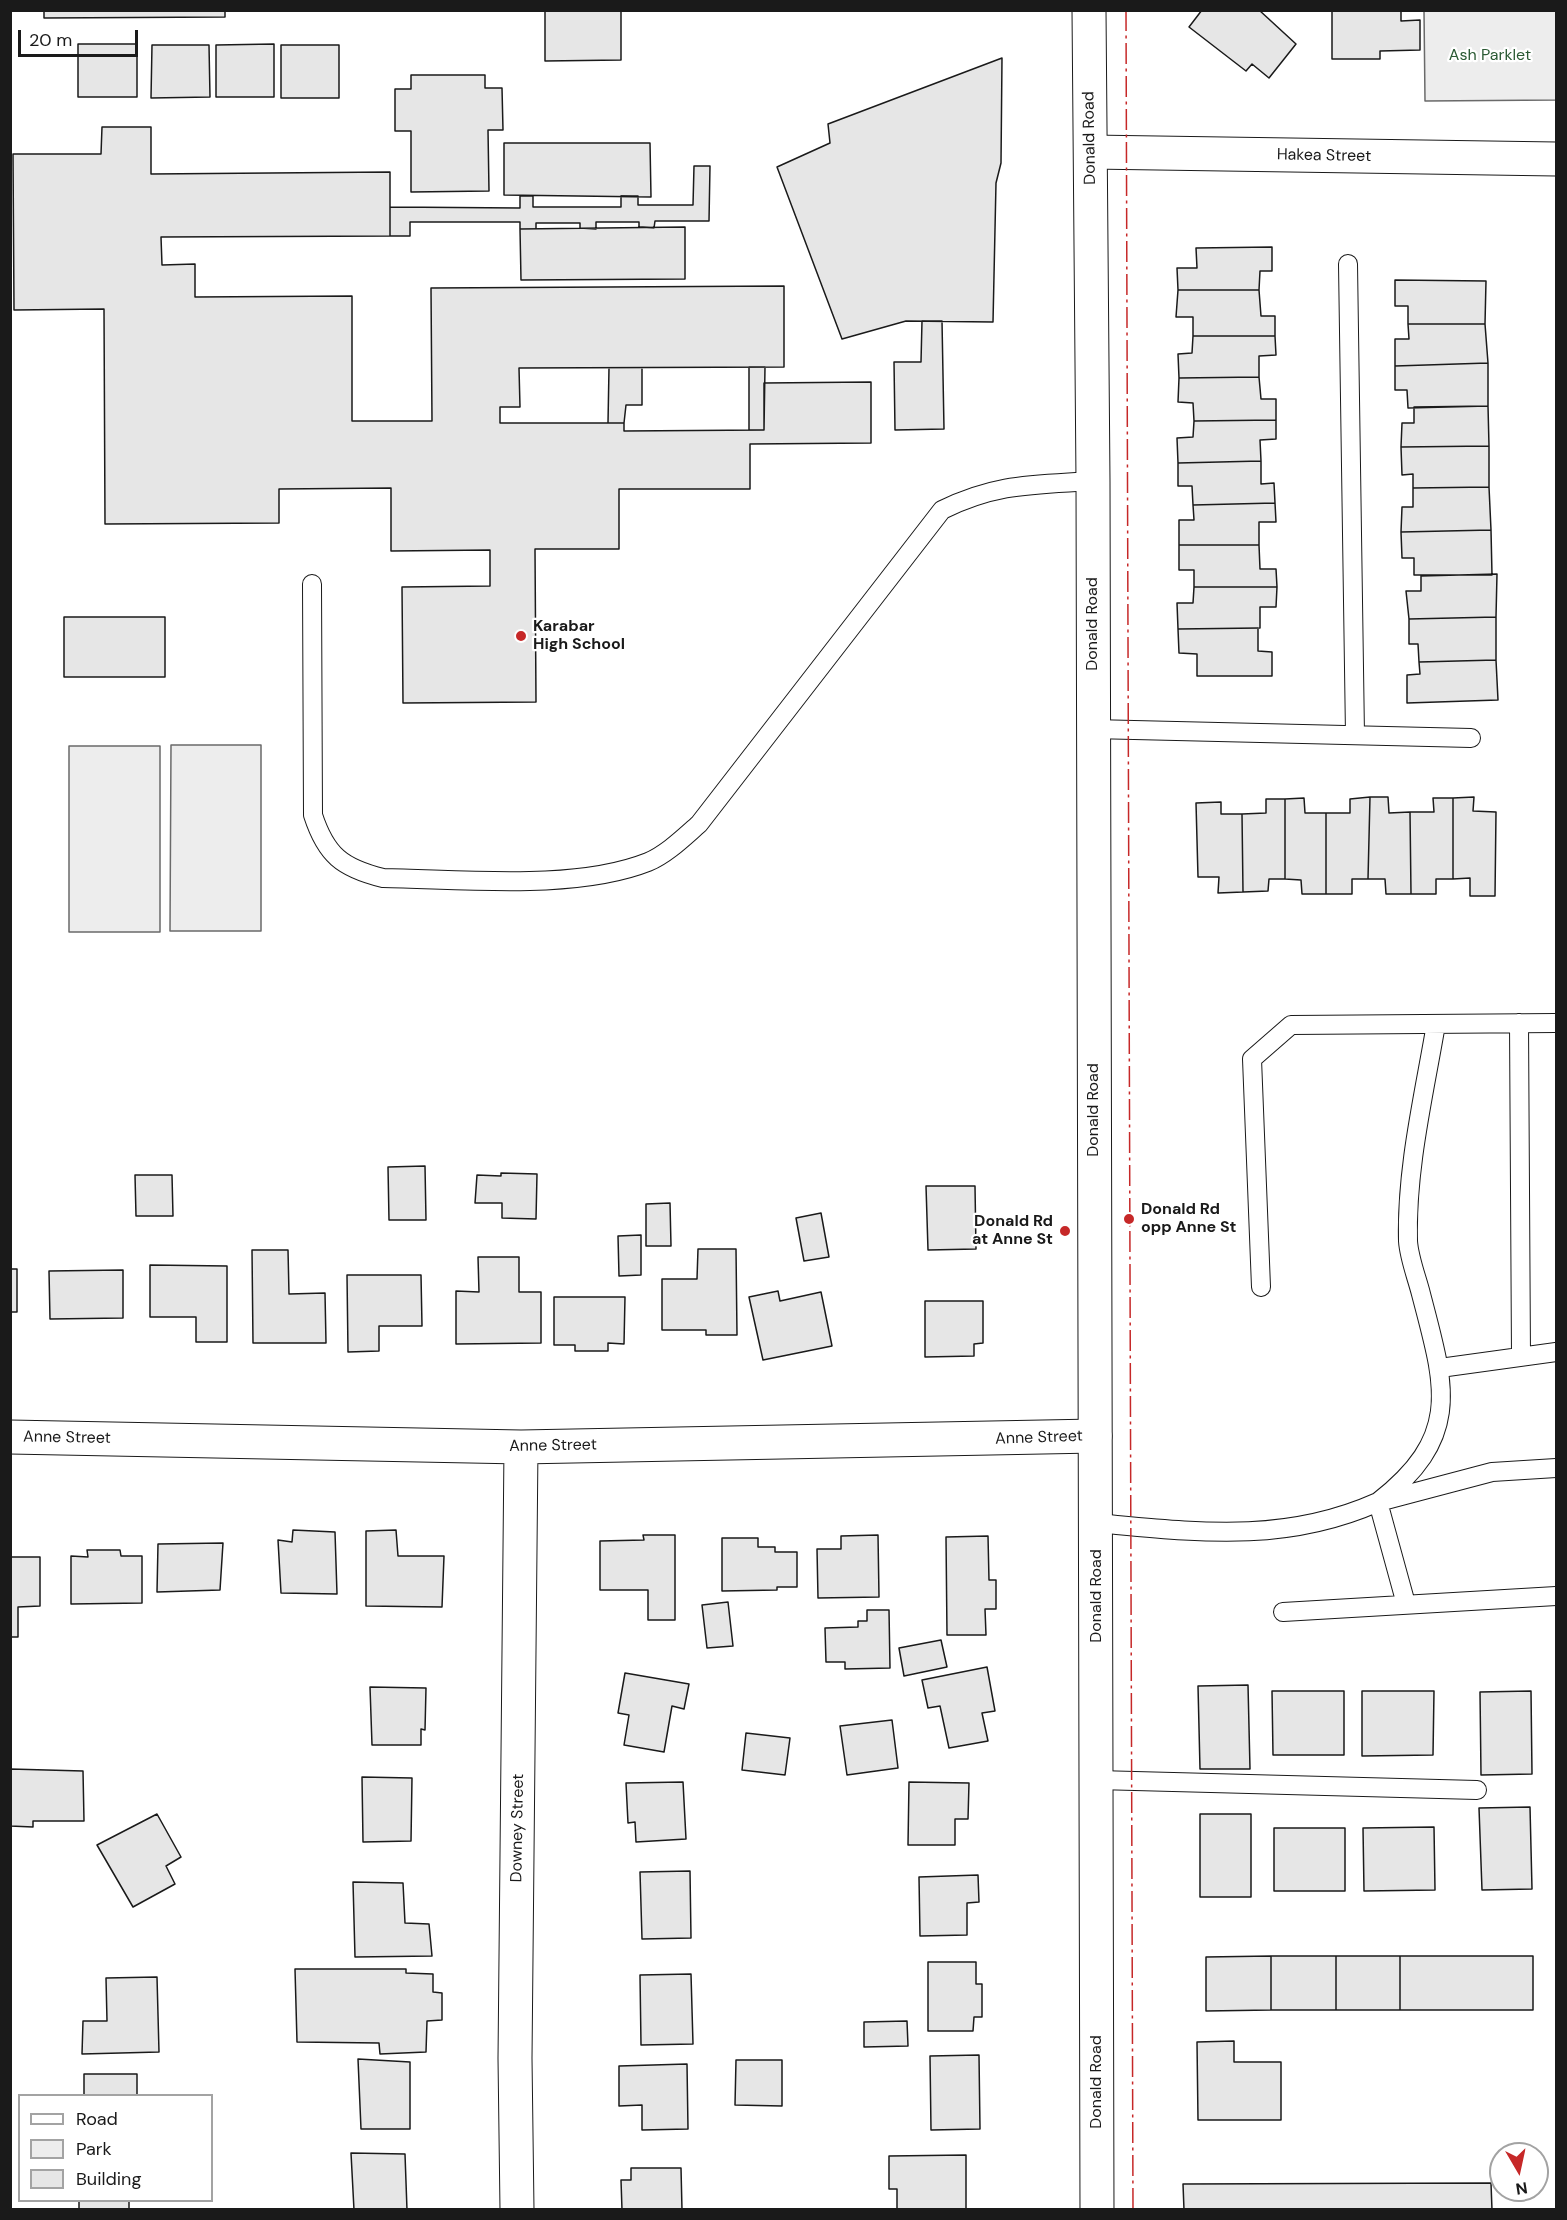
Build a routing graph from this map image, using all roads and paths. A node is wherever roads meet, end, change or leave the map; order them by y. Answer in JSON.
{"nodes":[{"id":1,"x":1089,"y":10,"type":"edge"},
{"id":2,"x":1090,"y":152,"type":"junction"},
{"id":3,"x":1557,"y":159,"type":"edge"},
{"id":4,"x":1348,"y":264,"type":"dead end"},
{"id":5,"x":1093,"y":481,"type":"junction"},
{"id":6,"x":312,"y":584,"type":"dead end"},
{"id":7,"x":1092,"y":729,"type":"junction"},
{"id":8,"x":1355,"y":735,"type":"junction"},
{"id":9,"x":1471,"y":738,"type":"dead end"},
{"id":10,"x":1519,"y":1023,"type":"junction"},
{"id":11,"x":1557,"y":1023,"type":"edge"},
{"id":12,"x":1436,"y":1024,"type":"junction"},
{"id":13,"x":1262,"y":1287,"type":"dead end"},
{"id":14,"x":1557,"y":1352,"type":"edge"},
{"id":15,"x":1521,"y":1357,"type":"junction"},
{"id":16,"x":1440,"y":1368,"type":"junction"},
{"id":17,"x":1095,"y":1436,"type":"junction"},
{"id":18,"x":10,"y":1437,"type":"edge"},
{"id":19,"x":521,"y":1447,"type":"junction"},
{"id":20,"x":1557,"y":1468,"type":"edge"},
{"id":21,"x":1378,"y":1502,"type":"junction"},
{"id":22,"x":1096,"y":1522,"type":"junction"},
{"id":23,"x":1557,"y":1596,"type":"edge"},
{"id":24,"x":1406,"y":1604,"type":"junction"},
{"id":25,"x":1283,"y":1612,"type":"dead end"},
{"id":26,"x":1097,"y":1780,"type":"junction"},
{"id":27,"x":1477,"y":1790,"type":"dead end"},
{"id":28,"x":517,"y":2210,"type":"edge"},
{"id":29,"x":1097,"y":2210,"type":"edge"}],
"edges":[{"from":1,"to":2,"type":"street","name":"Donald Road"},
{"from":2,"to":3,"type":"street","name":"Hakea Street"},
{"from":2,"to":5,"type":"street","name":"Donald Road"},
{"from":4,"to":8,"type":"lane"},
{"from":5,"to":6,"type":"lane"},
{"from":5,"to":7,"type":"street","name":"Donald Road"},
{"from":7,"to":8,"type":"lane"},
{"from":7,"to":17,"type":"street","name":"Donald Road"},
{"from":8,"to":9,"type":"lane"},
{"from":10,"to":11,"type":"lane"},
{"from":10,"to":12,"type":"lane"},
{"from":10,"to":15,"type":"lane"},
{"from":12,"to":13,"type":"lane"},
{"from":12,"to":16,"type":"lane"},
{"from":14,"to":15,"type":"lane"},
{"from":15,"to":16,"type":"lane"},
{"from":16,"to":21,"type":"lane"},
{"from":17,"to":19,"type":"street","name":"Anne Street"},
{"from":17,"to":22,"type":"street","name":"Donald Road"},
{"from":18,"to":19,"type":"street","name":"Anne Street"},
{"from":19,"to":28,"type":"street","name":"Downey Street"},
{"from":20,"to":21,"type":"lane"},
{"from":21,"to":22,"type":"lane"},
{"from":21,"to":24,"type":"lane"},
{"from":22,"to":26,"type":"street","name":"Donald Road"},
{"from":23,"to":24,"type":"lane"},
{"from":24,"to":25,"type":"lane"},
{"from":26,"to":27,"type":"lane"},
{"from":26,"to":29,"type":"street","name":"Donald Road"}]}
